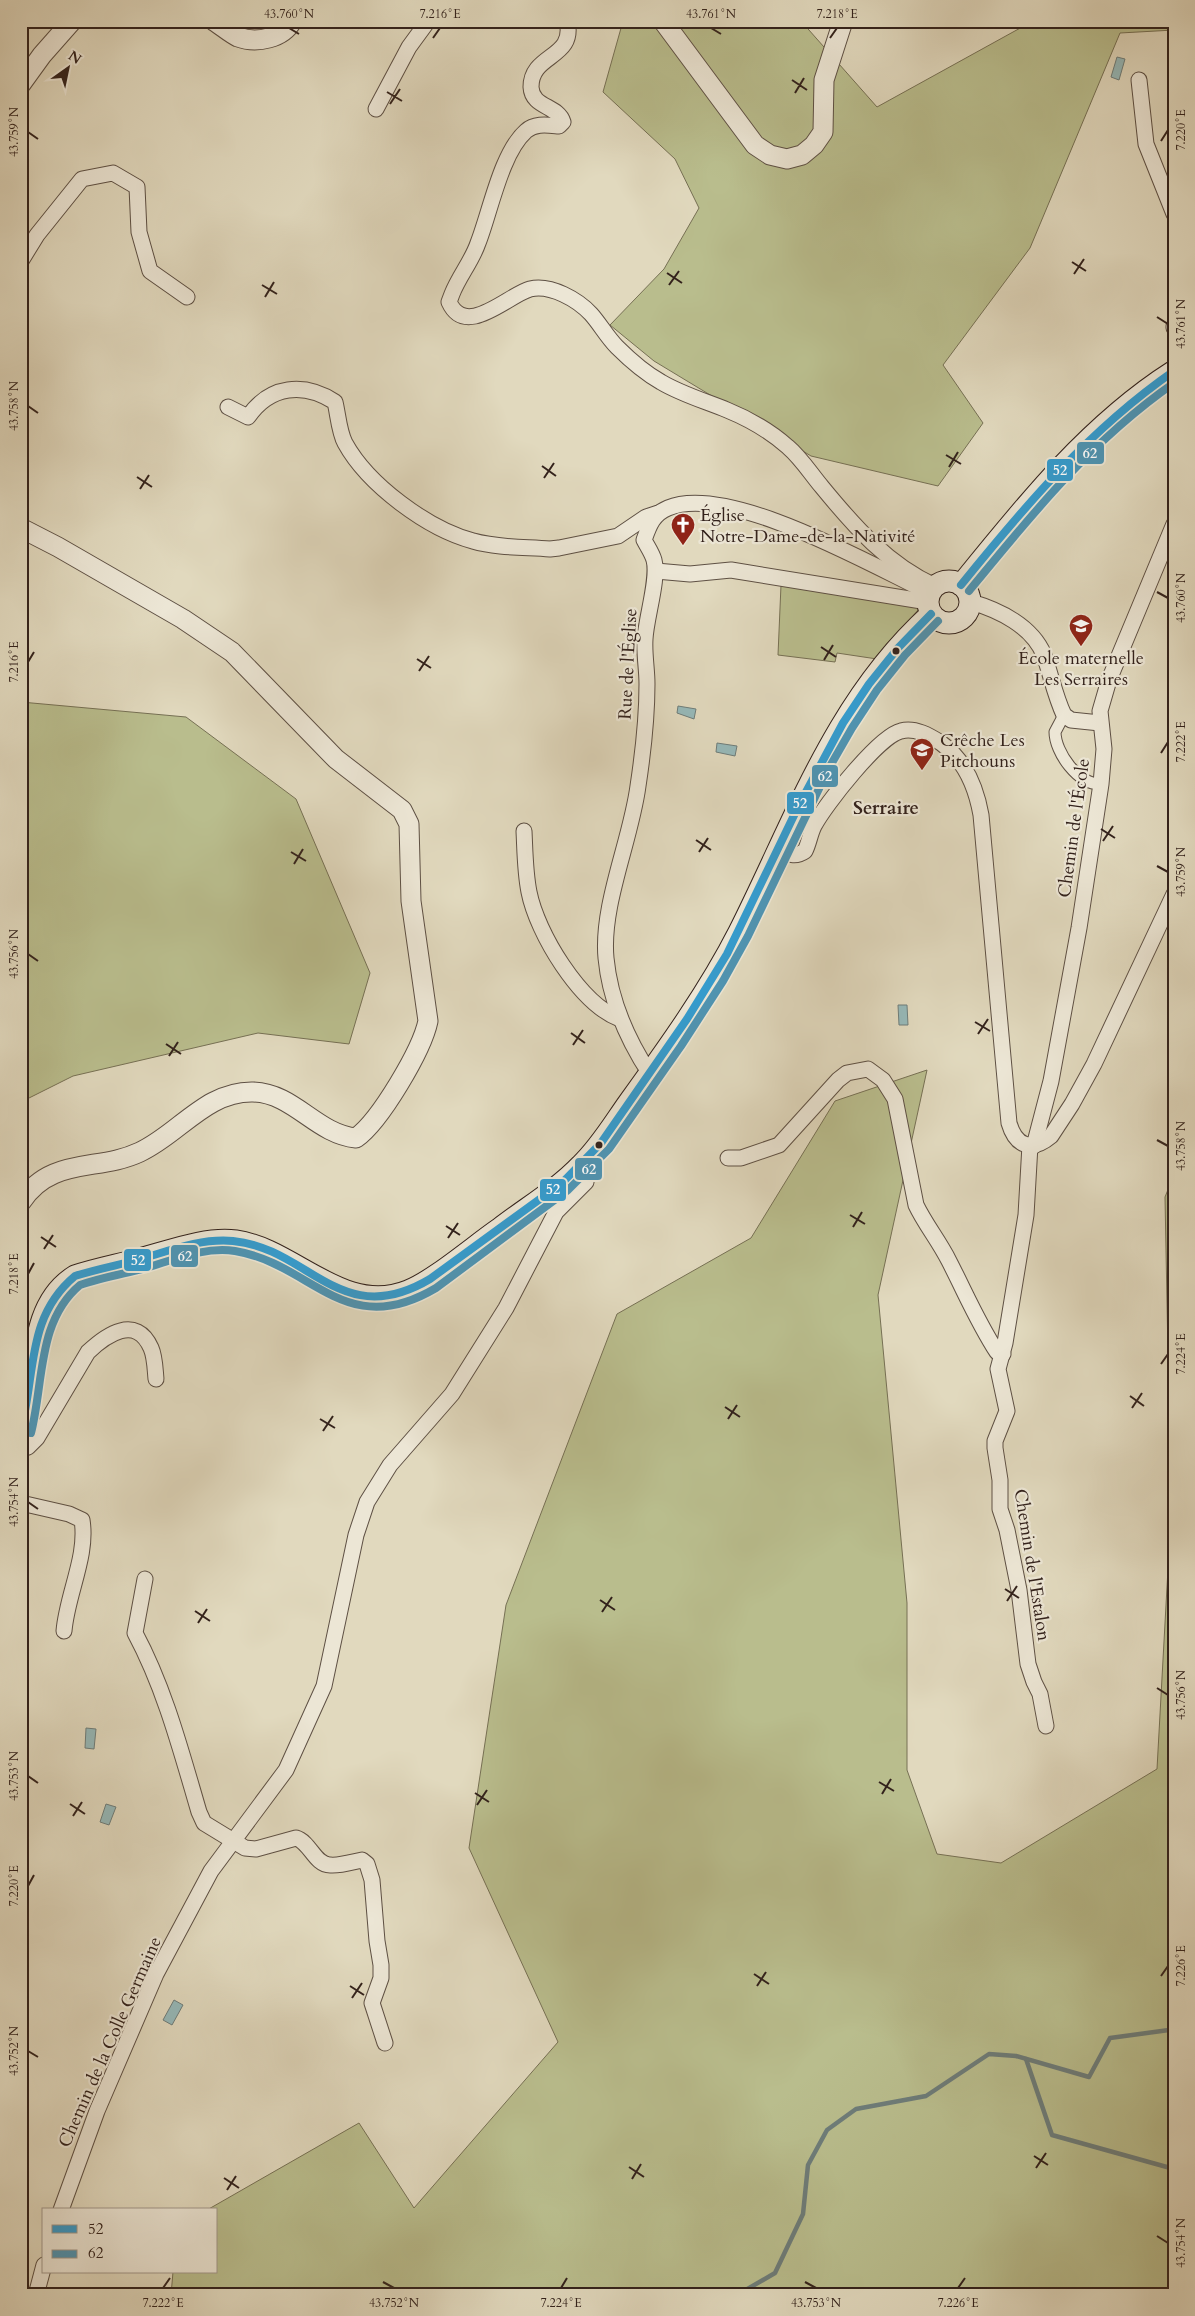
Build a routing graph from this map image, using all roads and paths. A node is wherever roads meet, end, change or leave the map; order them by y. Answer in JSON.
{"nodes":[{"id":1,"x":72,"y":21,"type":"edge"},
{"id":2,"x":214,"y":21,"type":"edge"},
{"id":3,"x":292,"y":21,"type":"edge"},
{"id":4,"x":428,"y":21,"type":"edge"},
{"id":5,"x":567,"y":21,"type":"edge"},
{"id":6,"x":663,"y":21,"type":"edge"},
{"id":7,"x":843,"y":21,"type":"edge"},
{"id":8,"x":1139,"y":80,"type":"dead end"},
{"id":9,"x":21,"y":84,"type":"edge"},
{"id":10,"x":376,"y":109,"type":"dead end"},
{"id":11,"x":1174,"y":214,"type":"edge"},
{"id":12,"x":21,"y":261,"type":"edge"},
{"id":13,"x":188,"y":297,"type":"dead end"},
{"id":14,"x":1174,"y":371,"type":"edge"},
{"id":15,"x":228,"y":407,"type":"dead end"},
{"id":16,"x":662,"y":512,"type":"junction"},
{"id":17,"x":1174,"y":524,"type":"edge"},
{"id":18,"x":21,"y":528,"type":"edge"},
{"id":19,"x":656,"y":571,"type":"junction"},
{"id":20,"x":966,"y":593,"type":"junction"},
{"id":21,"x":931,"y":598,"type":"junction"},
{"id":22,"x":1064,"y":715,"type":"junction"},
{"id":23,"x":1100,"y":723,"type":"junction"},
{"id":24,"x":1101,"y":784,"type":"junction"},
{"id":25,"x":524,"y":830,"type":"dead end"},
{"id":26,"x":778,"y":849,"type":"junction"},
{"id":27,"x":1174,"y":894,"type":"edge"},
{"id":28,"x":620,"y":1019,"type":"junction"},
{"id":29,"x":650,"y":1074,"type":"junction"},
{"id":30,"x":1032,"y":1146,"type":"junction"},
{"id":31,"x":728,"y":1158,"type":"dead end"},
{"id":32,"x":582,"y":1166,"type":"junction"},
{"id":33,"x":21,"y":1202,"type":"edge"},
{"id":34,"x":1003,"y":1354,"type":"junction"},
{"id":35,"x":156,"y":1379,"type":"dead end"},
{"id":36,"x":21,"y":1430,"type":"edge"},
{"id":37,"x":21,"y":1449,"type":"edge"},
{"id":38,"x":21,"y":1502,"type":"edge"},
{"id":39,"x":145,"y":1579,"type":"dead end"},
{"id":40,"x":64,"y":1631,"type":"dead end"},
{"id":41,"x":1046,"y":1726,"type":"dead end"},
{"id":42,"x":233,"y":1840,"type":"junction"},
{"id":43,"x":385,"y":2043,"type":"dead end"},
{"id":44,"x":62,"y":2208,"type":"edge"},
{"id":45,"x":42,"y":2272,"type":"edge"},
{"id":46,"x":36,"y":2295,"type":"edge"}],
"edges":[{"from":1,"to":9,"type":"street"},
{"from":2,"to":3,"type":"street"},
{"from":4,"to":10,"type":"street"},
{"from":5,"to":21,"type":"street"},
{"from":6,"to":7,"type":"street"},
{"from":8,"to":11,"type":"street"},
{"from":12,"to":13,"type":"street"},
{"from":14,"to":20,"type":"main road"},
{"from":15,"to":16,"type":"street"},
{"from":16,"to":19,"type":"street","name":"Rue de l'Église"},
{"from":16,"to":21,"type":"street"},
{"from":17,"to":23,"type":"street","name":"Chemin de l'École"},
{"from":18,"to":33,"type":"street"},
{"from":19,"to":21,"type":"street"},
{"from":19,"to":28,"type":"street","name":"Rue de l'Église"},
{"from":20,"to":21,"type":"main road"},
{"from":20,"to":21,"type":"main road"},
{"from":20,"to":22,"type":"street"},
{"from":21,"to":26,"type":"main road"},
{"from":22,"to":23,"type":"street"},
{"from":22,"to":24,"type":"street"},
{"from":23,"to":24,"type":"street","name":"Chemin de l'École"},
{"from":24,"to":30,"type":"street","name":"Chemin de l'École"},
{"from":25,"to":28,"type":"street"},
{"from":26,"to":29,"type":"main road"},
{"from":26,"to":30,"type":"street"},
{"from":27,"to":30,"type":"street"},
{"from":28,"to":29,"type":"street","name":"Rue de l'Église"},
{"from":29,"to":32,"type":"main road"},
{"from":30,"to":34,"type":"street","name":"Chemin de l'Estalon"},
{"from":31,"to":34,"type":"street"},
{"from":32,"to":36,"type":"main road"},
{"from":32,"to":42,"type":"street","name":"Chemin de la Colle Germaine"},
{"from":34,"to":41,"type":"street","name":"Chemin de l'Estalon"},
{"from":35,"to":37,"type":"street"},
{"from":38,"to":40,"type":"street"},
{"from":39,"to":42,"type":"street"},
{"from":42,"to":43,"type":"street"},
{"from":42,"to":44,"type":"street","name":"Chemin de la Colle Germaine"},
{"from":45,"to":46,"type":"street"}]}
